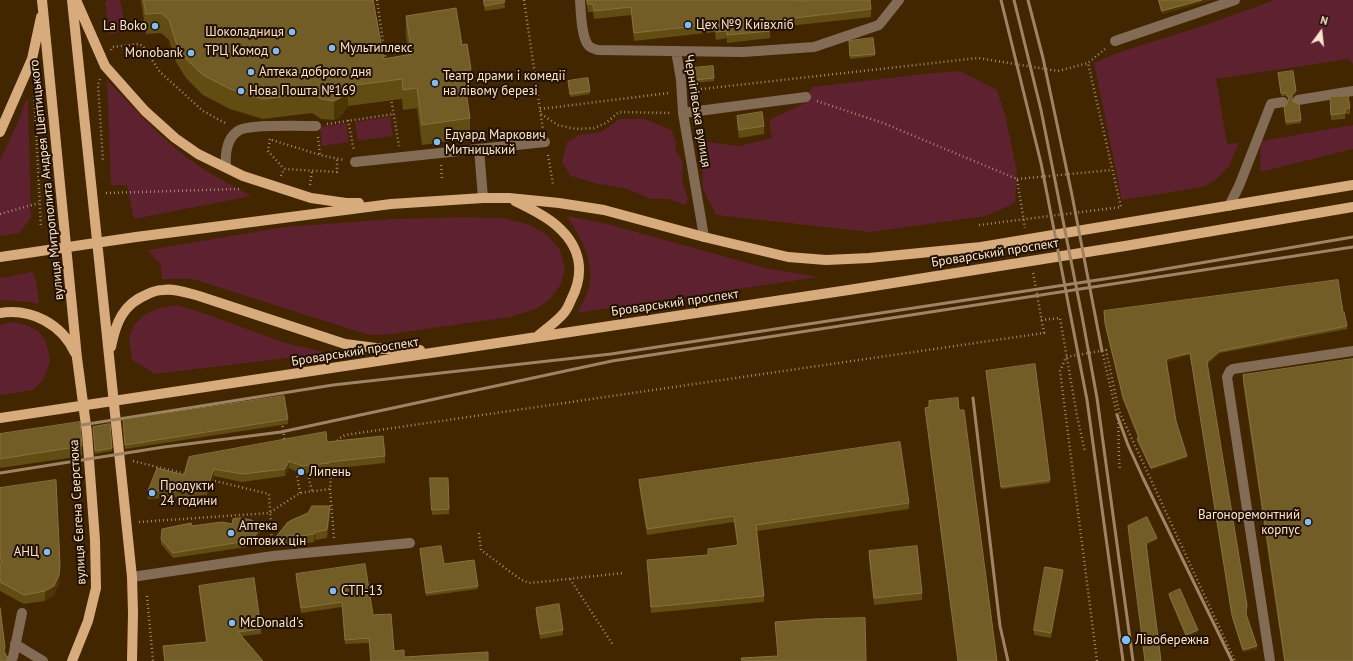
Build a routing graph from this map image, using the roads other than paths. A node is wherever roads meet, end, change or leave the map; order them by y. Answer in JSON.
{"nodes":[{"id":1,"x":72,"y":0,"type":"edge"},
{"id":2,"x":76,"y":0,"type":"edge"},
{"id":3,"x":580,"y":0,"type":"edge"},
{"id":4,"x":899,"y":0,"type":"edge"},
{"id":5,"x":1235,"y":0,"type":"edge"},
{"id":6,"x":43,"y":4,"type":"edge"},
{"id":7,"x":1115,"y":41,"type":"road end"},
{"id":8,"x":676,"y":51,"type":"junction"},
{"id":9,"x":1353,"y":91,"type":"edge"},
{"id":10,"x":806,"y":97,"type":"road end"},
{"id":11,"x":1298,"y":100,"type":"dead end"},
{"id":12,"x":1282,"y":102,"type":"dead end"},
{"id":13,"x":683,"y":113,"type":"junction"},
{"id":14,"x":316,"y":126,"type":"edge"},
{"id":15,"x":0,"y":132,"type":"edge"},
{"id":16,"x":545,"y":142,"type":"dead end"},
{"id":17,"x":478,"y":149,"type":"junction"},
{"id":18,"x":355,"y":162,"type":"road end"},
{"id":19,"x":226,"y":168,"type":"junction"},
{"id":20,"x":1353,"y":185,"type":"edge"},
{"id":21,"x":483,"y":198,"type":"junction"},
{"id":22,"x":510,"y":198,"type":"junction"},
{"id":23,"x":391,"y":204,"type":"junction"},
{"id":24,"x":1229,"y":206,"type":"junction"},
{"id":25,"x":1353,"y":207,"type":"edge"},
{"id":26,"x":704,"y":237,"type":"junction"},
{"id":27,"x":0,"y":257,"type":"edge"},
{"id":28,"x":0,"y":313,"type":"edge"},
{"id":29,"x":538,"y":336,"type":"junction"},
{"id":30,"x":459,"y":349,"type":"junction"},
{"id":31,"x":1353,"y":351,"type":"edge"},
{"id":32,"x":109,"y":356,"type":"junction"},
{"id":33,"x":77,"y":358,"type":"junction"},
{"id":34,"x":0,"y":418,"type":"edge"},
{"id":35,"x":410,"y":543,"type":"dead end"},
{"id":36,"x":132,"y":577,"type":"junction"},
{"id":37,"x":22,"y":613,"type":"dead end"},
{"id":38,"x":15,"y":644,"type":"junction"},
{"id":39,"x":10,"y":661,"type":"edge"},
{"id":40,"x":43,"y":661,"type":"edge"},
{"id":41,"x":72,"y":661,"type":"edge"},
{"id":42,"x":132,"y":661,"type":"edge"},
{"id":43,"x":1270,"y":661,"type":"edge"}],
"edges":[{"from":1,"to":32,"type":"main road"},
{"from":2,"to":19,"type":"main road"},
{"from":3,"to":8,"type":"street","name":"Чернігівська вулиця"},
{"from":4,"to":8,"type":"street"},
{"from":5,"to":7,"type":"street"},
{"from":6,"to":15,"type":"main road"},
{"from":6,"to":33,"type":"main road","name":"вулиця Митрополита Андрея Шептицького"},
{"from":8,"to":13,"type":"street","name":"Чернігівська вулиця"},
{"from":9,"to":11,"type":"street"},
{"from":10,"to":13,"type":"street"},
{"from":12,"to":24,"type":"street"},
{"from":13,"to":26,"type":"street","name":"Чернігівська вулиця"},
{"from":14,"to":19,"type":"street"},
{"from":16,"to":17,"type":"street"},
{"from":17,"to":18,"type":"street"},
{"from":17,"to":21,"type":"street"},
{"from":19,"to":23,"type":"main road"},
{"from":20,"to":24,"type":"main road","name":"Броварський проспект"},
{"from":21,"to":22,"type":"main road","name":"Броварський проспект"},
{"from":21,"to":23,"type":"main road","name":"Броварський проспект"},
{"from":22,"to":26,"type":"main road","name":"Броварський проспект"},
{"from":22,"to":29,"type":"main road"},
{"from":23,"to":27,"type":"main road","name":"Броварський проспект"},
{"from":24,"to":26,"type":"main road","name":"Броварський проспект"},
{"from":25,"to":29,"type":"main road","name":"Броварський проспект"},
{"from":28,"to":33,"type":"main road"},
{"from":29,"to":30,"type":"main road","name":"Броварський проспект"},
{"from":30,"to":32,"type":"main road"},
{"from":30,"to":34,"type":"main road","name":"Броварський проспект"},
{"from":31,"to":43,"type":"street"},
{"from":32,"to":36,"type":"main road"},
{"from":33,"to":41,"type":"main road","name":"вулиця Євгена Сверстюка"},
{"from":35,"to":36,"type":"street"},
{"from":36,"to":42,"type":"main road"},
{"from":37,"to":38,"type":"street"},
{"from":38,"to":39,"type":"street"},
{"from":38,"to":40,"type":"street"}]}
